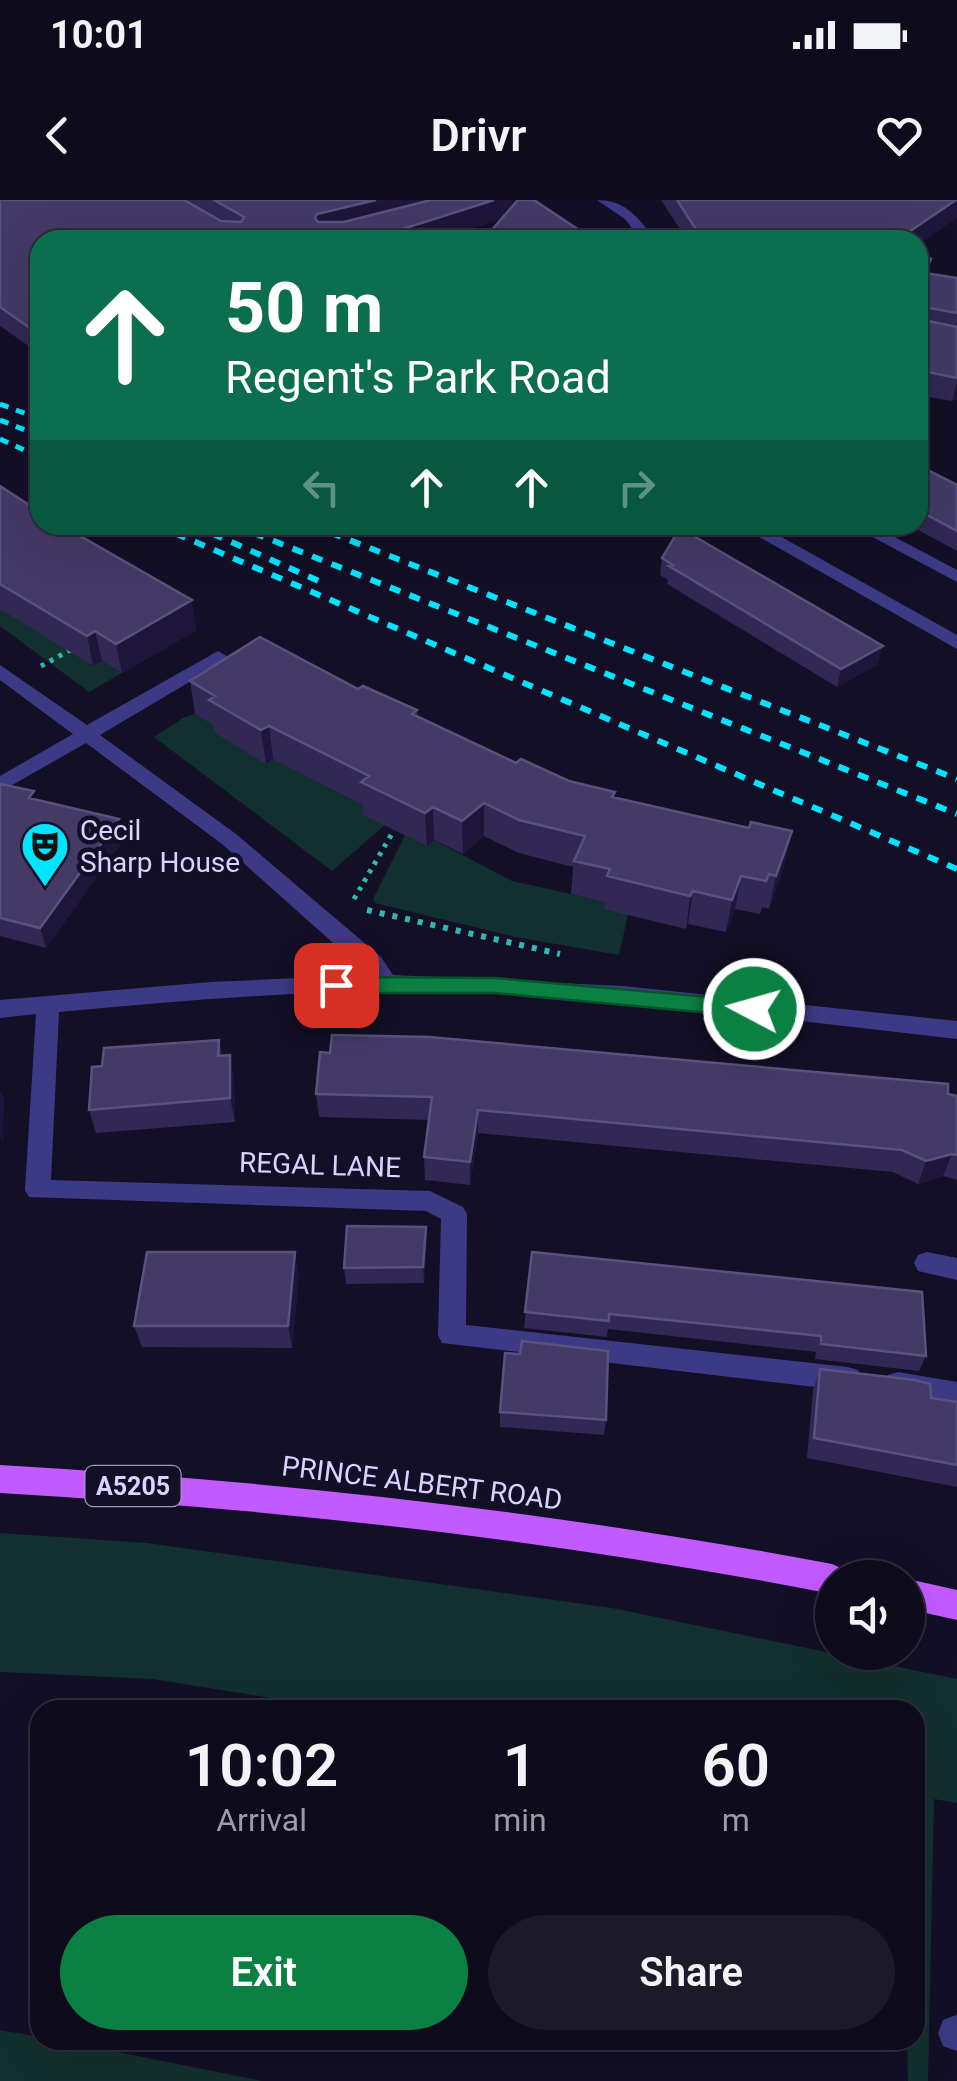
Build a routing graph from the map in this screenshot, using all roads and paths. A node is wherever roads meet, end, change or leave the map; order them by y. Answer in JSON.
{"nodes":[{"id":1,"x":603,"y":200,"type":"edge"},
{"id":2,"x":641,"y":230,"type":"edge"},
{"id":3,"x":764,"y":535,"type":"edge"},
{"id":4,"x":878,"y":535,"type":"edge"},
{"id":5,"x":957,"y":577,"type":"edge"},
{"id":6,"x":957,"y":643,"type":"edge"},
{"id":7,"x":76,"y":647,"type":"edge"},
{"id":8,"x":177,"y":660,"type":"dead end"},
{"id":9,"x":48,"y":662,"type":"dead end"},
{"id":10,"x":238,"y":668,"type":"edge"},
{"id":11,"x":0,"y":671,"type":"edge"},
{"id":12,"x":196,"y":671,"type":"junction"},
{"id":13,"x":88,"y":735,"type":"junction"},
{"id":14,"x":0,"y":784,"type":"edge"},
{"id":15,"x":394,"y":830,"type":"edge"},
{"id":16,"x":387,"y":984,"type":"junction"},
{"id":17,"x":564,"y":990,"type":"junction"},
{"id":18,"x":48,"y":1004,"type":"junction"},
{"id":19,"x":0,"y":1009,"type":"edge"},
{"id":20,"x":957,"y":1030,"type":"edge"},
{"id":21,"x":927,"y":1263,"type":"dead end"},
{"id":22,"x":957,"y":1269,"type":"edge"},
{"id":23,"x":957,"y":1395,"type":"edge"},
{"id":24,"x":0,"y":1480,"type":"edge"},
{"id":25,"x":815,"y":1576,"type":"edge"},
{"id":26,"x":925,"y":1597,"type":"edge"},
{"id":27,"x":957,"y":1604,"type":"edge"}],
"edges":[{"from":1,"to":2,"type":"street"},
{"from":3,"to":6,"type":"street"},
{"from":4,"to":5,"type":"street"},
{"from":7,"to":9,"type":"path"},
{"from":8,"to":12,"type":"street"},
{"from":10,"to":12,"type":"street"},
{"from":11,"to":13,"type":"street"},
{"from":12,"to":13,"type":"street"},
{"from":13,"to":14,"type":"street"},
{"from":13,"to":16,"type":"street"},
{"from":15,"to":17,"type":"path"},
{"from":16,"to":17,"type":"street"},
{"from":16,"to":18,"type":"street"},
{"from":17,"to":20,"type":"street"},
{"from":18,"to":19,"type":"street"},
{"from":18,"to":23,"type":"street","name":"REGAL LANE"},
{"from":21,"to":22,"type":"street"},
{"from":24,"to":25,"type":"main road","name":"PRINCE ALBERT ROAD","number":"A5205"},
{"from":26,"to":27,"type":"main road"}]}
